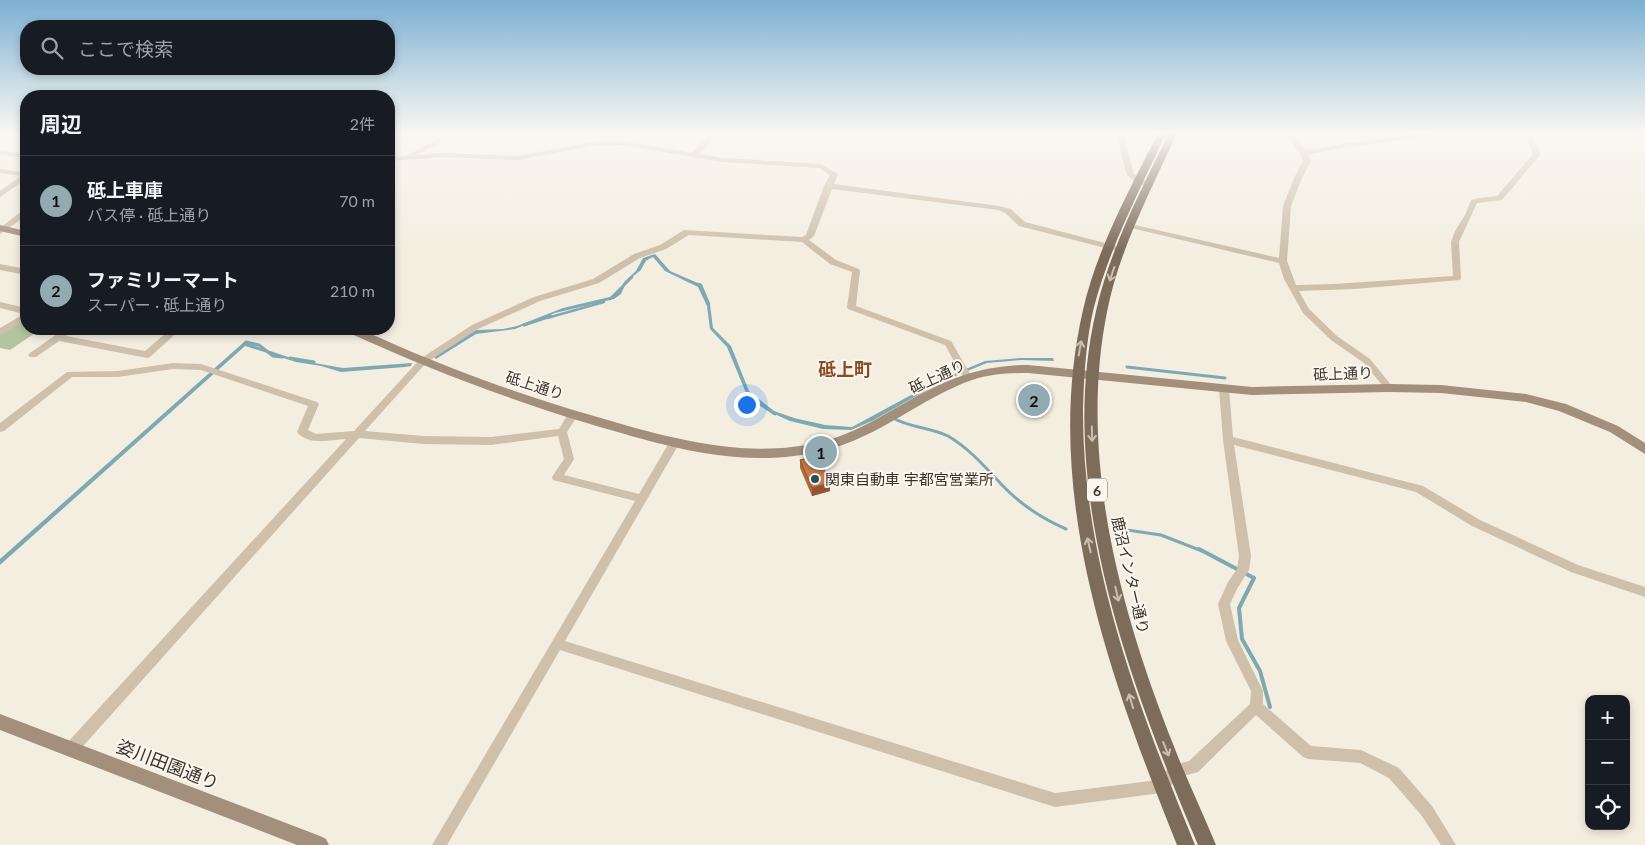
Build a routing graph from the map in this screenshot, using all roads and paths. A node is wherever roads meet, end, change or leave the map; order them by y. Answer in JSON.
{"nodes":[{"id":1,"x":831,"y":172,"type":"edge"},
{"id":2,"x":1130,"y":172,"type":"edge"},
{"id":3,"x":1149,"y":172,"type":"edge"},
{"id":4,"x":1151,"y":172,"type":"edge"},
{"id":5,"x":1301,"y":172,"type":"edge"},
{"id":6,"x":1521,"y":172,"type":"edge"},
{"id":7,"x":20,"y":179,"type":"edge"},
{"id":8,"x":1145,"y":183,"type":"junction"},
{"id":9,"x":828,"y":186,"type":"junction"},
{"id":10,"x":0,"y":194,"type":"edge"},
{"id":11,"x":20,"y":216,"type":"edge"},
{"id":12,"x":1130,"y":226,"type":"junction"},
{"id":13,"x":1,"y":230,"type":"edge"},
{"id":14,"x":20,"y":233,"type":"edge"},
{"id":15,"x":804,"y":240,"type":"junction"},
{"id":16,"x":1115,"y":248,"type":"junction"},
{"id":17,"x":1283,"y":260,"type":"junction"},
{"id":18,"x":0,"y":267,"type":"edge"},
{"id":19,"x":20,"y":271,"type":"edge"},
{"id":20,"x":1293,"y":288,"type":"junction"},
{"id":21,"x":0,"y":305,"type":"edge"},
{"id":22,"x":20,"y":310,"type":"edge"},
{"id":23,"x":20,"y":320,"type":"edge"},
{"id":24,"x":0,"y":332,"type":"edge"},
{"id":25,"x":62,"y":335,"type":"edge"},
{"id":26,"x":169,"y":335,"type":"edge"},
{"id":27,"x":364,"y":335,"type":"edge"},
{"id":28,"x":58,"y":338,"type":"junction"},
{"id":29,"x":34,"y":356,"type":"dead end"},
{"id":30,"x":423,"y":361,"type":"junction"},
{"id":31,"x":1078,"y":373,"type":"junction"},
{"id":32,"x":1093,"y":374,"type":"junction"},
{"id":33,"x":967,"y":377,"type":"junction"},
{"id":34,"x":1389,"y":388,"type":"junction"},
{"id":35,"x":1224,"y":389,"type":"junction"},
{"id":36,"x":573,"y":415,"type":"junction"},
{"id":37,"x":0,"y":428,"type":"edge"},
{"id":38,"x":562,"y":432,"type":"junction"},
{"id":39,"x":357,"y":434,"type":"junction"},
{"id":40,"x":1228,"y":440,"type":"junction"},
{"id":41,"x":674,"y":444,"type":"junction"},
{"id":42,"x":1645,"y":449,"type":"edge"},
{"id":43,"x":642,"y":499,"type":"junction"},
{"id":44,"x":1645,"y":592,"type":"edge"},
{"id":45,"x":557,"y":644,"type":"junction"},
{"id":46,"x":1256,"y":707,"type":"junction"},
{"id":47,"x":0,"y":722,"type":"edge"},
{"id":48,"x":72,"y":748,"type":"junction"},
{"id":49,"x":1175,"y":771,"type":"junction"},
{"id":50,"x":1161,"y":786,"type":"junction"},
{"id":51,"x":320,"y":845,"type":"edge"},
{"id":52,"x":439,"y":845,"type":"edge"},
{"id":53,"x":1186,"y":845,"type":"edge"},
{"id":54,"x":1207,"y":845,"type":"edge"},
{"id":55,"x":1449,"y":845,"type":"edge"}],
"edges":[{"from":1,"to":9,"type":"street"},
{"from":2,"to":8,"type":"street"},
{"from":3,"to":8,"type":"main road","name":"鹿沼インター通り","number":"6"},
{"from":4,"to":8,"type":"main road","name":"鹿沼インター通り","number":"6"},
{"from":5,"to":17,"type":"street"},
{"from":6,"to":20,"type":"street"},
{"from":7,"to":10,"type":"street"},
{"from":8,"to":12,"type":"main road","name":"鹿沼インター通り","number":"6"},
{"from":8,"to":16,"type":"main road","name":"鹿沼インター通り","number":"6"},
{"from":9,"to":15,"type":"street"},
{"from":9,"to":16,"type":"street"},
{"from":11,"to":13,"type":"street"},
{"from":12,"to":16,"type":"main road","name":"鹿沼インター通り","number":"6"},
{"from":12,"to":17,"type":"street"},
{"from":13,"to":14,"type":"street"},
{"from":15,"to":30,"type":"street"},
{"from":15,"to":33,"type":"street"},
{"from":31,"to":16,"type":"main road","name":"鹿沼インター通り","number":"6","one_way":true},
{"from":16,"to":32,"type":"main road","name":"鹿沼インター通り","number":"6","one_way":true},
{"from":17,"to":20,"type":"street"},
{"from":18,"to":19,"type":"street"},
{"from":20,"to":34,"type":"street"},
{"from":21,"to":22,"type":"street"},
{"from":23,"to":24,"type":"street"},
{"from":25,"to":28,"type":"street"},
{"from":26,"to":28,"type":"street"},
{"from":27,"to":30,"type":"street","name":"砥上通り"},
{"from":28,"to":29,"type":"street"},
{"from":30,"to":36,"type":"street","name":"砥上通り"},
{"from":30,"to":39,"type":"street"},
{"from":31,"to":32,"type":"street","name":"砥上通り"},
{"from":31,"to":33,"type":"street","name":"砥上通り"},
{"from":50,"to":31,"type":"main road","name":"鹿沼インター通り","number":"6","one_way":true},
{"from":32,"to":35,"type":"street","name":"砥上通り"},
{"from":32,"to":49,"type":"main road","name":"鹿沼インター通り","number":"6","one_way":true},
{"from":33,"to":41,"type":"street","name":"砥上通り"},
{"from":34,"to":35,"type":"street","name":"砥上通り"},
{"from":34,"to":42,"type":"street","name":"砥上通り"},
{"from":35,"to":40,"type":"street"},
{"from":36,"to":38,"type":"street"},
{"from":36,"to":41,"type":"street","name":"砥上通り"},
{"from":37,"to":39,"type":"street"},
{"from":38,"to":39,"type":"street"},
{"from":38,"to":43,"type":"street"},
{"from":39,"to":48,"type":"street"},
{"from":40,"to":44,"type":"street"},
{"from":40,"to":46,"type":"street"},
{"from":41,"to":43,"type":"street"},
{"from":43,"to":45,"type":"street"},
{"from":45,"to":50,"type":"street"},
{"from":45,"to":52,"type":"street"},
{"from":46,"to":49,"type":"street"},
{"from":46,"to":55,"type":"street"},
{"from":47,"to":48,"type":"street","name":"姿川田園通り"},
{"from":48,"to":51,"type":"street","name":"姿川田園通り"},
{"from":49,"to":50,"type":"street"},
{"from":49,"to":54,"type":"main road","name":"鹿沼インター通り","number":"6"},
{"from":50,"to":53,"type":"main road","name":"鹿沼インター通り","number":"6"}]}
